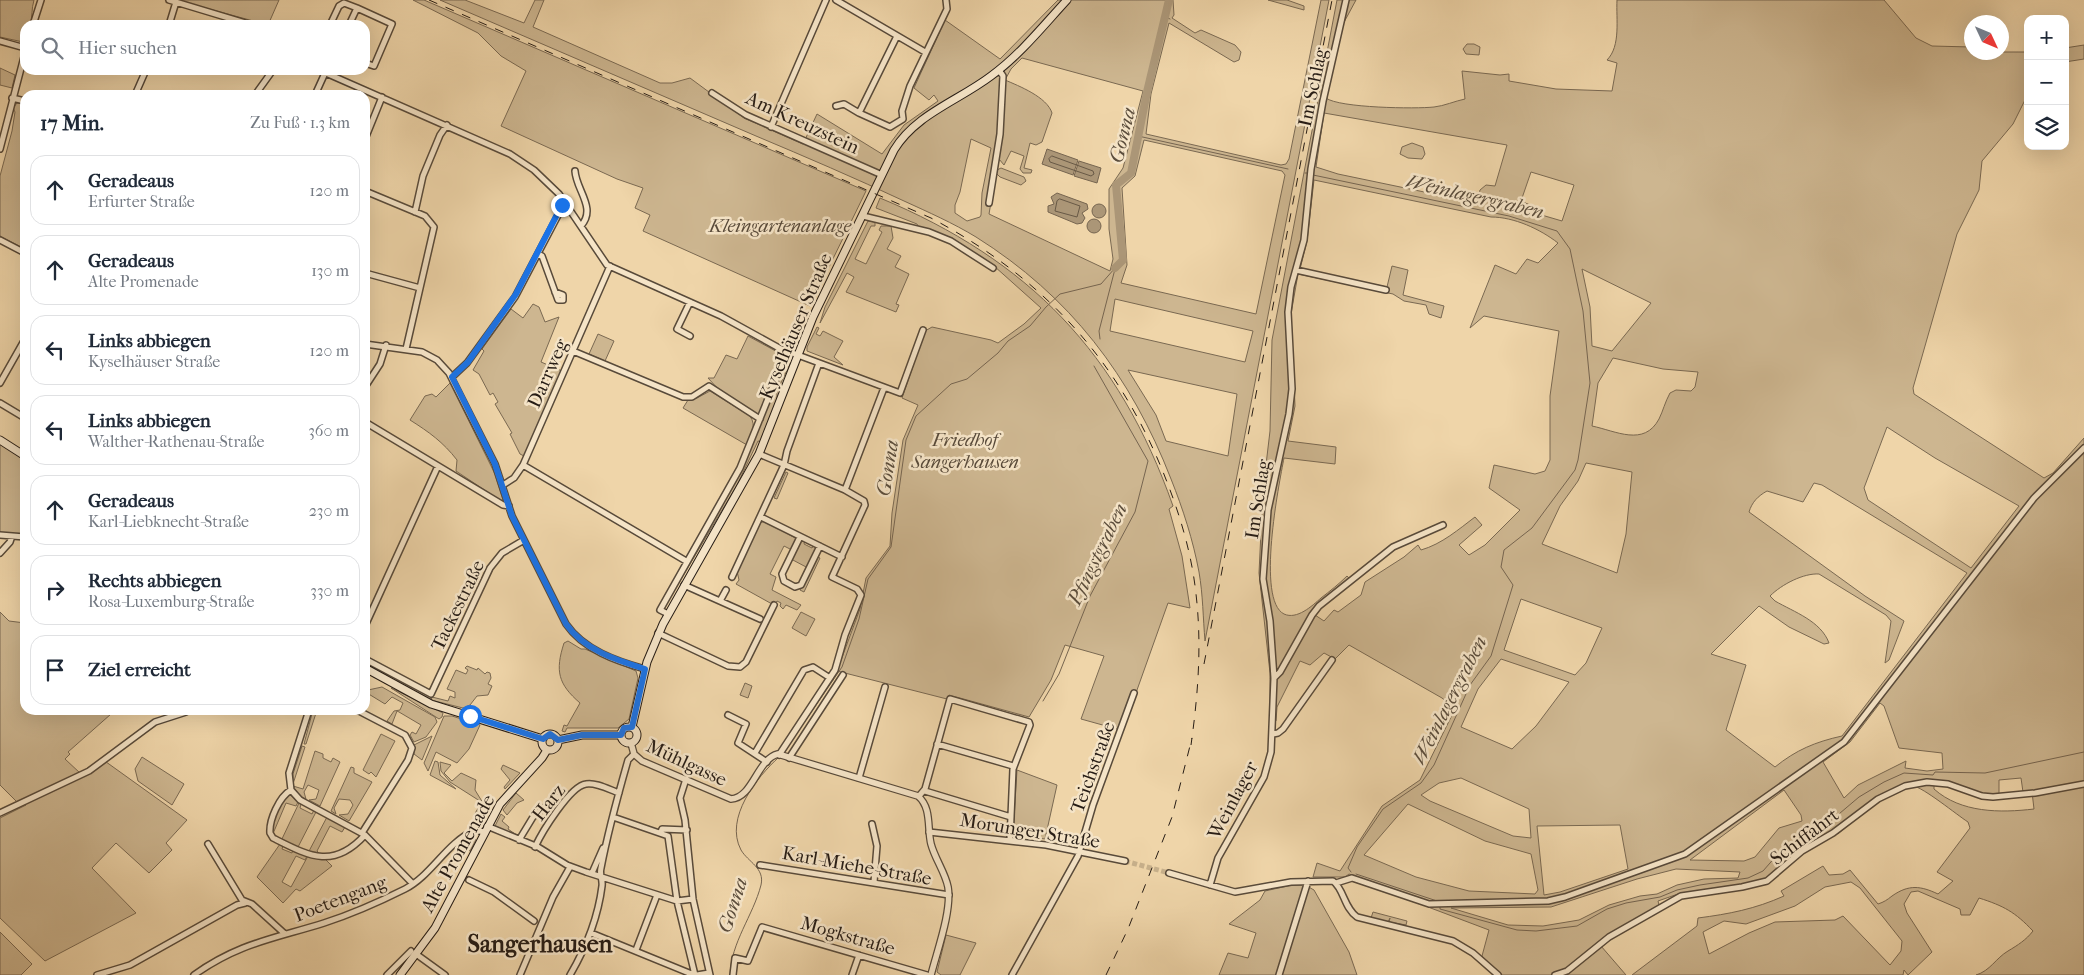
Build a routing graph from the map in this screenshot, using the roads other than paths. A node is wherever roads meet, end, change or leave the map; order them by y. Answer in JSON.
{"nodes":[{"id":1,"x":40,"y":0,"type":"edge"},
{"id":2,"x":169,"y":0,"type":"edge"},
{"id":3,"x":826,"y":0,"type":"edge"},
{"id":4,"x":836,"y":0,"type":"edge"},
{"id":5,"x":946,"y":0,"type":"edge"},
{"id":6,"x":1067,"y":0,"type":"edge"},
{"id":7,"x":1346,"y":0,"type":"edge"},
{"id":8,"x":176,"y":2,"type":"junction"},
{"id":9,"x":357,"y":8,"type":"junction"},
{"id":10,"x":34,"y":20,"type":"edge"},
{"id":11,"x":171,"y":20,"type":"edge"},
{"id":12,"x":235,"y":20,"type":"edge"},
{"id":13,"x":332,"y":20,"type":"edge"},
{"id":14,"x":351,"y":20,"type":"edge"},
{"id":15,"x":897,"y":36,"type":"junction"},
{"id":16,"x":0,"y":41,"type":"edge"},
{"id":17,"x":20,"y":47,"type":"edge"},
{"id":18,"x":925,"y":52,"type":"junction"},
{"id":19,"x":370,"y":65,"type":"edge"},
{"id":20,"x":20,"y":70,"type":"edge"},
{"id":21,"x":999,"y":70,"type":"junction"},
{"id":22,"x":144,"y":75,"type":"edge"},
{"id":23,"x":269,"y":75,"type":"edge"},
{"id":24,"x":324,"y":75,"type":"edge"},
{"id":25,"x":330,"y":75,"type":"edge"},
{"id":26,"x":137,"y":90,"type":"edge"},
{"id":27,"x":259,"y":90,"type":"edge"},
{"id":28,"x":317,"y":90,"type":"edge"},
{"id":29,"x":365,"y":90,"type":"edge"},
{"id":30,"x":370,"y":92,"type":"edge"},
{"id":31,"x":712,"y":93,"type":"dead end"},
{"id":32,"x":382,"y":97,"type":"junction"},
{"id":33,"x":12,"y":98,"type":"junction"},
{"id":34,"x":20,"y":100,"type":"edge"},
{"id":35,"x":836,"y":106,"type":"dead end"},
{"id":36,"x":859,"y":113,"type":"junction"},
{"id":37,"x":447,"y":125,"type":"junction"},
{"id":38,"x":370,"y":127,"type":"edge"},
{"id":39,"x":771,"y":127,"type":"junction"},
{"id":40,"x":0,"y":149,"type":"edge"},
{"id":41,"x":575,"y":171,"type":"dead end"},
{"id":42,"x":882,"y":175,"type":"junction"},
{"id":43,"x":370,"y":193,"type":"edge"},
{"id":44,"x":565,"y":202,"type":"junction"},
{"id":45,"x":989,"y":203,"type":"dead end"},
{"id":46,"x":415,"y":212,"type":"junction"},
{"id":47,"x":863,"y":216,"type":"junction"},
{"id":48,"x":581,"y":226,"type":"junction"},
{"id":49,"x":0,"y":240,"type":"edge"},
{"id":50,"x":20,"y":250,"type":"edge"},
{"id":51,"x":538,"y":254,"type":"junction"},
{"id":52,"x":610,"y":266,"type":"junction"},
{"id":53,"x":993,"y":268,"type":"dead end"},
{"id":54,"x":1296,"y":270,"type":"junction"},
{"id":55,"x":370,"y":274,"type":"edge"},
{"id":56,"x":420,"y":288,"type":"junction"},
{"id":57,"x":1386,"y":290,"type":"dead end"},
{"id":58,"x":555,"y":292,"type":"dead end"},
{"id":59,"x":690,"y":302,"type":"junction"},
{"id":60,"x":923,"y":330,"type":"dead end"},
{"id":61,"x":690,"y":336,"type":"dead end"},
{"id":62,"x":370,"y":344,"type":"edge"},
{"id":63,"x":386,"y":345,"type":"junction"},
{"id":64,"x":20,"y":347,"type":"edge"},
{"id":65,"x":406,"y":348,"type":"junction"},
{"id":66,"x":573,"y":351,"type":"junction"},
{"id":67,"x":797,"y":355,"type":"junction"},
{"id":68,"x":819,"y":363,"type":"junction"},
{"id":69,"x":782,"y":364,"type":"dead end"},
{"id":70,"x":3,"y":373,"type":"edge"},
{"id":71,"x":452,"y":377,"type":"junction"},
{"id":72,"x":370,"y":379,"type":"edge"},
{"id":73,"x":0,"y":383,"type":"edge"},
{"id":74,"x":884,"y":388,"type":"junction"},
{"id":75,"x":0,"y":403,"type":"edge"},
{"id":76,"x":20,"y":415,"type":"edge"},
{"id":77,"x":760,"y":419,"type":"junction"},
{"id":78,"x":370,"y":425,"type":"edge"},
{"id":79,"x":0,"y":440,"type":"edge"},
{"id":80,"x":2084,"y":448,"type":"edge"},
{"id":81,"x":20,"y":453,"type":"edge"},
{"id":82,"x":759,"y":454,"type":"junction"},
{"id":83,"x":523,"y":464,"type":"junction"},
{"id":84,"x":784,"y":465,"type":"junction"},
{"id":85,"x":438,"y":466,"type":"junction"},
{"id":86,"x":503,"y":485,"type":"junction"},
{"id":87,"x":845,"y":490,"type":"junction"},
{"id":88,"x":509,"y":506,"type":"junction"},
{"id":89,"x":761,"y":517,"type":"junction"},
{"id":90,"x":1443,"y":524,"type":"dead end"},
{"id":91,"x":0,"y":535,"type":"edge"},
{"id":92,"x":12,"y":536,"type":"junction"},
{"id":93,"x":20,"y":537,"type":"edge"},
{"id":94,"x":800,"y":537,"type":"junction"},
{"id":95,"x":524,"y":540,"type":"junction"},
{"id":96,"x":820,"y":546,"type":"junction"},
{"id":97,"x":0,"y":553,"type":"edge"},
{"id":98,"x":842,"y":556,"type":"junction"},
{"id":99,"x":686,"y":560,"type":"junction"},
{"id":100,"x":732,"y":577,"type":"dead end"},
{"id":101,"x":684,"y":586,"type":"junction"},
{"id":102,"x":726,"y":590,"type":"dead end"},
{"id":103,"x":720,"y":601,"type":"junction"},
{"id":104,"x":774,"y":605,"type":"dead end"},
{"id":105,"x":668,"y":614,"type":"junction"},
{"id":106,"x":370,"y":615,"type":"edge"},
{"id":107,"x":760,"y":619,"type":"dead end"},
{"id":108,"x":658,"y":633,"type":"junction"},
{"id":109,"x":1332,"y":660,"type":"dead end"},
{"id":110,"x":370,"y":662,"type":"edge"},
{"id":111,"x":645,"y":669,"type":"junction"},
{"id":112,"x":370,"y":671,"type":"edge"},
{"id":113,"x":843,"y":675,"type":"dead end"},
{"id":114,"x":398,"y":676,"type":"junction"},
{"id":115,"x":830,"y":678,"type":"junction"},
{"id":116,"x":1274,"y":678,"type":"junction"},
{"id":117,"x":394,"y":684,"type":"junction"},
{"id":118,"x":885,"y":687,"type":"dead end"},
{"id":119,"x":1134,"y":693,"type":"dead end"},
{"id":120,"x":175,"y":715,"type":"edge"},
{"id":121,"x":307,"y":715,"type":"edge"},
{"id":122,"x":366,"y":715,"type":"edge"},
{"id":123,"x":728,"y":715,"type":"dead end"},
{"id":124,"x":632,"y":727,"type":"junction"},
{"id":125,"x":1273,"y":734,"type":"junction"},
{"id":126,"x":621,"y":735,"type":"junction"},
{"id":127,"x":543,"y":739,"type":"junction"},
{"id":128,"x":558,"y":740,"type":"junction"},
{"id":129,"x":631,"y":743,"type":"junction"},
{"id":130,"x":937,"y":744,"type":"junction"},
{"id":131,"x":547,"y":750,"type":"junction"},
{"id":132,"x":756,"y":753,"type":"junction"},
{"id":133,"x":634,"y":754,"type":"junction"},
{"id":134,"x":783,"y":756,"type":"junction"},
{"id":135,"x":767,"y":762,"type":"junction"},
{"id":136,"x":1013,"y":766,"type":"junction"},
{"id":137,"x":860,"y":778,"type":"junction"},
{"id":138,"x":686,"y":779,"type":"junction"},
{"id":139,"x":2084,"y":784,"type":"edge"},
{"id":140,"x":291,"y":790,"type":"junction"},
{"id":141,"x":925,"y":791,"type":"junction"},
{"id":142,"x":619,"y":793,"type":"junction"},
{"id":143,"x":919,"y":796,"type":"junction"},
{"id":144,"x":557,"y":797,"type":"dead end"},
{"id":145,"x":0,"y":813,"type":"edge"},
{"id":146,"x":613,"y":817,"type":"junction"},
{"id":147,"x":1011,"y":817,"type":"junction"},
{"id":148,"x":872,"y":824,"type":"dead end"},
{"id":149,"x":486,"y":829,"type":"junction"},
{"id":150,"x":687,"y":830,"type":"junction"},
{"id":151,"x":661,"y":832,"type":"junction"},
{"id":152,"x":929,"y":832,"type":"junction"},
{"id":153,"x":364,"y":834,"type":"junction"},
{"id":154,"x":519,"y":840,"type":"junction"},
{"id":155,"x":1010,"y":840,"type":"junction"},
{"id":156,"x":208,"y":844,"type":"dead end"},
{"id":157,"x":535,"y":846,"type":"junction"},
{"id":158,"x":605,"y":846,"type":"junction"},
{"id":159,"x":1079,"y":851,"type":"junction"},
{"id":160,"x":1125,"y":861,"type":"tunnel mouth"},
{"id":161,"x":760,"y":864,"type":"dead end"},
{"id":162,"x":570,"y":867,"type":"junction"},
{"id":163,"x":592,"y":873,"type":"junction"},
{"id":164,"x":1169,"y":873,"type":"tunnel mouth"},
{"id":165,"x":600,"y":876,"type":"junction"},
{"id":166,"x":469,"y":880,"type":"dead end"},
{"id":167,"x":1308,"y":881,"type":"junction"},
{"id":168,"x":874,"y":882,"type":"junction"},
{"id":169,"x":1336,"y":883,"type":"junction"},
{"id":170,"x":412,"y":884,"type":"junction"},
{"id":171,"x":1210,"y":886,"type":"junction"},
{"id":172,"x":657,"y":895,"type":"junction"},
{"id":173,"x":949,"y":895,"type":"junction"},
{"id":174,"x":693,"y":899,"type":"junction"},
{"id":175,"x":677,"y":901,"type":"junction"},
{"id":176,"x":245,"y":903,"type":"junction"},
{"id":177,"x":534,"y":921,"type":"dead end"},
{"id":178,"x":591,"y":933,"type":"junction"},
{"id":179,"x":285,"y":934,"type":"junction"},
{"id":180,"x":636,"y":950,"type":"junction"},
{"id":181,"x":414,"y":952,"type":"junction"},
{"id":182,"x":858,"y":955,"type":"junction"},
{"id":183,"x":710,"y":974,"type":"edge"},
{"id":184,"x":97,"y":975,"type":"edge"},
{"id":185,"x":194,"y":975,"type":"edge"},
{"id":186,"x":387,"y":975,"type":"edge"},
{"id":187,"x":400,"y":975,"type":"edge"},
{"id":188,"x":445,"y":975,"type":"edge"},
{"id":189,"x":520,"y":975,"type":"edge"},
{"id":190,"x":570,"y":975,"type":"edge"},
{"id":191,"x":695,"y":975,"type":"edge"},
{"id":192,"x":733,"y":975,"type":"edge"},
{"id":193,"x":852,"y":975,"type":"edge"},
{"id":194,"x":929,"y":975,"type":"edge"},
{"id":195,"x":1012,"y":975,"type":"edge"},
{"id":196,"x":1279,"y":975,"type":"edge"},
{"id":197,"x":1498,"y":975,"type":"edge"},
{"id":198,"x":1555,"y":975,"type":"edge"}],
"edges":[{"from":1,"to":10,"type":"street"},
{"from":2,"to":8,"type":"street"},
{"from":3,"to":39,"type":"street"},
{"from":4,"to":15,"type":"street"},
{"from":5,"to":18,"type":"street"},
{"from":6,"to":21,"type":"main road","name":"Kyselhäuser Straße"},
{"from":7,"to":54,"type":"street","name":"Im Schlag"},
{"from":8,"to":11,"type":"street"},
{"from":8,"to":12,"type":"street"},
{"from":9,"to":13,"type":"street"},
{"from":9,"to":14,"type":"street"},
{"from":9,"to":19,"type":"street"},
{"from":15,"to":18,"type":"street"},
{"from":15,"to":36,"type":"street"},
{"from":16,"to":17,"type":"street"},
{"from":18,"to":36,"type":"street"},
{"from":20,"to":33,"type":"street"},
{"from":21,"to":42,"type":"main road","name":"Kyselhäuser Straße"},
{"from":21,"to":45,"type":"street"},
{"from":22,"to":26,"type":"street"},
{"from":23,"to":27,"type":"street"},
{"from":24,"to":28,"type":"street"},
{"from":25,"to":29,"type":"street"},
{"from":30,"to":32,"type":"street"},
{"from":31,"to":39,"type":"street","name":"Am Kreuzstein"},
{"from":32,"to":37,"type":"street"},
{"from":32,"to":38,"type":"street"},
{"from":33,"to":34,"type":"street"},
{"from":33,"to":40,"type":"street"},
{"from":35,"to":36,"type":"street"},
{"from":37,"to":44,"type":"street"},
{"from":37,"to":46,"type":"street"},
{"from":39,"to":42,"type":"street","name":"Am Kreuzstein"},
{"from":41,"to":48,"type":"street"},
{"from":42,"to":47,"type":"main road","name":"Kyselhäuser Straße"},
{"from":43,"to":46,"type":"street"},
{"from":44,"to":48,"type":"street"},
{"from":44,"to":51,"type":"street"},
{"from":46,"to":56,"type":"street"},
{"from":47,"to":53,"type":"street"},
{"from":47,"to":67,"type":"main road","name":"Kyselhäuser Straße"},
{"from":48,"to":52,"type":"street"},
{"from":49,"to":50,"type":"street"},
{"from":51,"to":58,"type":"street"},
{"from":51,"to":71,"type":"street"},
{"from":52,"to":59,"type":"street"},
{"from":52,"to":66,"type":"street","name":"Darrweg"},
{"from":54,"to":57,"type":"street"},
{"from":54,"to":116,"type":"street","name":"Im Schlag"},
{"from":55,"to":56,"type":"street"},
{"from":56,"to":65,"type":"street"},
{"from":59,"to":61,"type":"street"},
{"from":59,"to":67,"type":"street"},
{"from":60,"to":74,"type":"street"},
{"from":62,"to":63,"type":"street"},
{"from":63,"to":65,"type":"street"},
{"from":63,"to":72,"type":"street"},
{"from":64,"to":70,"type":"street"},
{"from":65,"to":71,"type":"street"},
{"from":66,"to":77,"type":"street"},
{"from":66,"to":83,"type":"street","name":"Darrweg"},
{"from":67,"to":68,"type":"street"},
{"from":67,"to":82,"type":"main road","name":"Kyselhäuser Straße"},
{"from":68,"to":74,"type":"street"},
{"from":68,"to":84,"type":"street","name":"Kyselhäuser Straße"},
{"from":69,"to":77,"type":"street","name":"Kyselhäuser Straße"},
{"from":70,"to":73,"type":"street"},
{"from":71,"to":86,"type":"street"},
{"from":74,"to":87,"type":"street"},
{"from":75,"to":76,"type":"street"},
{"from":77,"to":99,"type":"street","name":"Kyselhäuser Straße"},
{"from":78,"to":85,"type":"street"},
{"from":79,"to":81,"type":"main road"},
{"from":80,"to":169,"type":"street"},
{"from":82,"to":84,"type":"street"},
{"from":82,"to":101,"type":"main road","name":"Kyselhäuser Straße"},
{"from":83,"to":86,"type":"street","name":"Darrweg"},
{"from":83,"to":99,"type":"street"},
{"from":84,"to":87,"type":"street"},
{"from":84,"to":89,"type":"street","name":"Kyselhäuser Straße"},
{"from":85,"to":88,"type":"street"},
{"from":85,"to":106,"type":"street"},
{"from":86,"to":88,"type":"street"},
{"from":87,"to":98,"type":"street"},
{"from":88,"to":95,"type":"street"},
{"from":89,"to":94,"type":"street"},
{"from":89,"to":100,"type":"street","name":"Kyselhäuser Straße"},
{"from":90,"to":116,"type":"street"},
{"from":91,"to":92,"type":"street"},
{"from":92,"to":93,"type":"street"},
{"from":92,"to":97,"type":"street"},
{"from":94,"to":96,"type":"street"},
{"from":94,"to":96,"type":"street"},
{"from":95,"to":111,"type":"street"},
{"from":95,"to":114,"type":"street","name":"Tackestraße"},
{"from":96,"to":98,"type":"street"},
{"from":98,"to":115,"type":"street"},
{"from":99,"to":105,"type":"street","name":"Kyselhäuser Straße"},
{"from":101,"to":103,"type":"street"},
{"from":101,"to":105,"type":"main road","name":"Kyselhäuser Straße"},
{"from":102,"to":103,"type":"street"},
{"from":103,"to":107,"type":"street"},
{"from":104,"to":108,"type":"street"},
{"from":105,"to":108,"type":"main road","name":"Kyselhäuser Straße"},
{"from":108,"to":111,"type":"main road","name":"Kyselhäuser Straße"},
{"from":109,"to":125,"type":"street"},
{"from":110,"to":114,"type":"street"},
{"from":111,"to":124,"type":"main road","name":"Kyselhäuser Straße"},
{"from":112,"to":117,"type":"main road"},
{"from":113,"to":134,"type":"street"},
{"from":114,"to":117,"type":"street"},
{"from":115,"to":132,"type":"street"},
{"from":115,"to":134,"type":"street"},
{"from":116,"to":125,"type":"street","name":"Im Schlag"},
{"from":117,"to":127,"type":"main road"},
{"from":118,"to":137,"type":"street"},
{"from":119,"to":159,"type":"street","name":"Teichstraße"},
{"from":120,"to":145,"type":"street"},
{"from":121,"to":140,"type":"street"},
{"from":122,"to":153,"type":"street"},
{"from":123,"to":132,"type":"street"},
{"from":124,"to":126,"type":"main road"},
{"from":124,"to":129,"type":"main road"},
{"from":125,"to":171,"type":"street","name":"Weinlager"},
{"from":126,"to":128,"type":"main road"},
{"from":126,"to":129,"type":"main road"},
{"from":127,"to":128,"type":"main road"},
{"from":127,"to":131,"type":"main road"},
{"from":128,"to":131,"type":"main road"},
{"from":129,"to":133,"type":"street","name":"Mühlgasse"},
{"from":130,"to":136,"type":"street"},
{"from":130,"to":136,"type":"street"},
{"from":130,"to":141,"type":"street"},
{"from":131,"to":149,"type":"main road","name":"Alte Promenade"},
{"from":132,"to":135,"type":"street"},
{"from":133,"to":138,"type":"street","name":"Mühlgasse"},
{"from":133,"to":142,"type":"street"},
{"from":134,"to":135,"type":"street","name":"Mühlgasse"},
{"from":134,"to":137,"type":"street"},
{"from":135,"to":138,"type":"street","name":"Mühlgasse"},
{"from":136,"to":147,"type":"street"},
{"from":137,"to":143,"type":"street"},
{"from":138,"to":150,"type":"street"},
{"from":139,"to":198,"type":"street","name":"Schiffahrt"},
{"from":140,"to":153,"type":"street"},
{"from":140,"to":153,"type":"street"},
{"from":141,"to":143,"type":"street"},
{"from":141,"to":147,"type":"street"},
{"from":142,"to":146,"type":"street"},
{"from":142,"to":157,"type":"street","name":"Harz"},
{"from":143,"to":152,"type":"street"},
{"from":144,"to":154,"type":"street"},
{"from":146,"to":151,"type":"street"},
{"from":146,"to":158,"type":"street"},
{"from":147,"to":155,"type":"street"},
{"from":148,"to":168,"type":"street"},
{"from":149,"to":154,"type":"street"},
{"from":149,"to":170,"type":"street","name":"Poetengang"},
{"from":149,"to":181,"type":"main road","name":"Alte Promenade"},
{"from":150,"to":151,"type":"street"},
{"from":150,"to":174,"type":"street"},
{"from":151,"to":175,"type":"street"},
{"from":152,"to":155,"type":"street","name":"Morunger Straße"},
{"from":152,"to":173,"type":"street"},
{"from":153,"to":170,"type":"street"},
{"from":154,"to":157,"type":"street"},
{"from":155,"to":159,"type":"street","name":"Morunger Straße"},
{"from":156,"to":176,"type":"street"},
{"from":157,"to":162,"type":"street"},
{"from":158,"to":163,"type":"street"},
{"from":158,"to":165,"type":"street"},
{"from":159,"to":160,"type":"street","name":"Morunger Straße"},
{"from":159,"to":195,"type":"street","name":"Teichstraße"},
{"from":161,"to":168,"type":"street","name":"Karl-Miehe-Straße"},
{"from":162,"to":163,"type":"street"},
{"from":162,"to":189,"type":"street"},
{"from":163,"to":165,"type":"street"},
{"from":164,"to":171,"type":"street"},
{"from":165,"to":172,"type":"street"},
{"from":165,"to":178,"type":"street"},
{"from":166,"to":177,"type":"street"},
{"from":167,"to":169,"type":"street"},
{"from":167,"to":171,"type":"street"},
{"from":167,"to":196,"type":"street"},
{"from":168,"to":173,"type":"street","name":"Karl-Miehe-Straße"},
{"from":169,"to":197,"type":"street"},
{"from":170,"to":179,"type":"street","name":"Poetengang"},
{"from":172,"to":175,"type":"street"},
{"from":172,"to":180,"type":"street"},
{"from":173,"to":194,"type":"street"},
{"from":174,"to":175,"type":"street"},
{"from":174,"to":183,"type":"street"},
{"from":175,"to":191,"type":"street"},
{"from":176,"to":179,"type":"street"},
{"from":176,"to":184,"type":"street"},
{"from":178,"to":180,"type":"street"},
{"from":178,"to":190,"type":"street"},
{"from":179,"to":185,"type":"street","name":"Poetengang"},
{"from":180,"to":191,"type":"street"},
{"from":181,"to":186,"type":"street","name":"Alte Promenade"},
{"from":181,"to":187,"type":"main road","name":"Alte Promenade"},
{"from":181,"to":188,"type":"street"},
{"from":182,"to":192,"type":"street","name":"Mogkstraße"},
{"from":182,"to":193,"type":"street"},
{"from":182,"to":194,"type":"street","name":"Mogkstraße"},
{"from":183,"to":191,"type":"street"}]}
